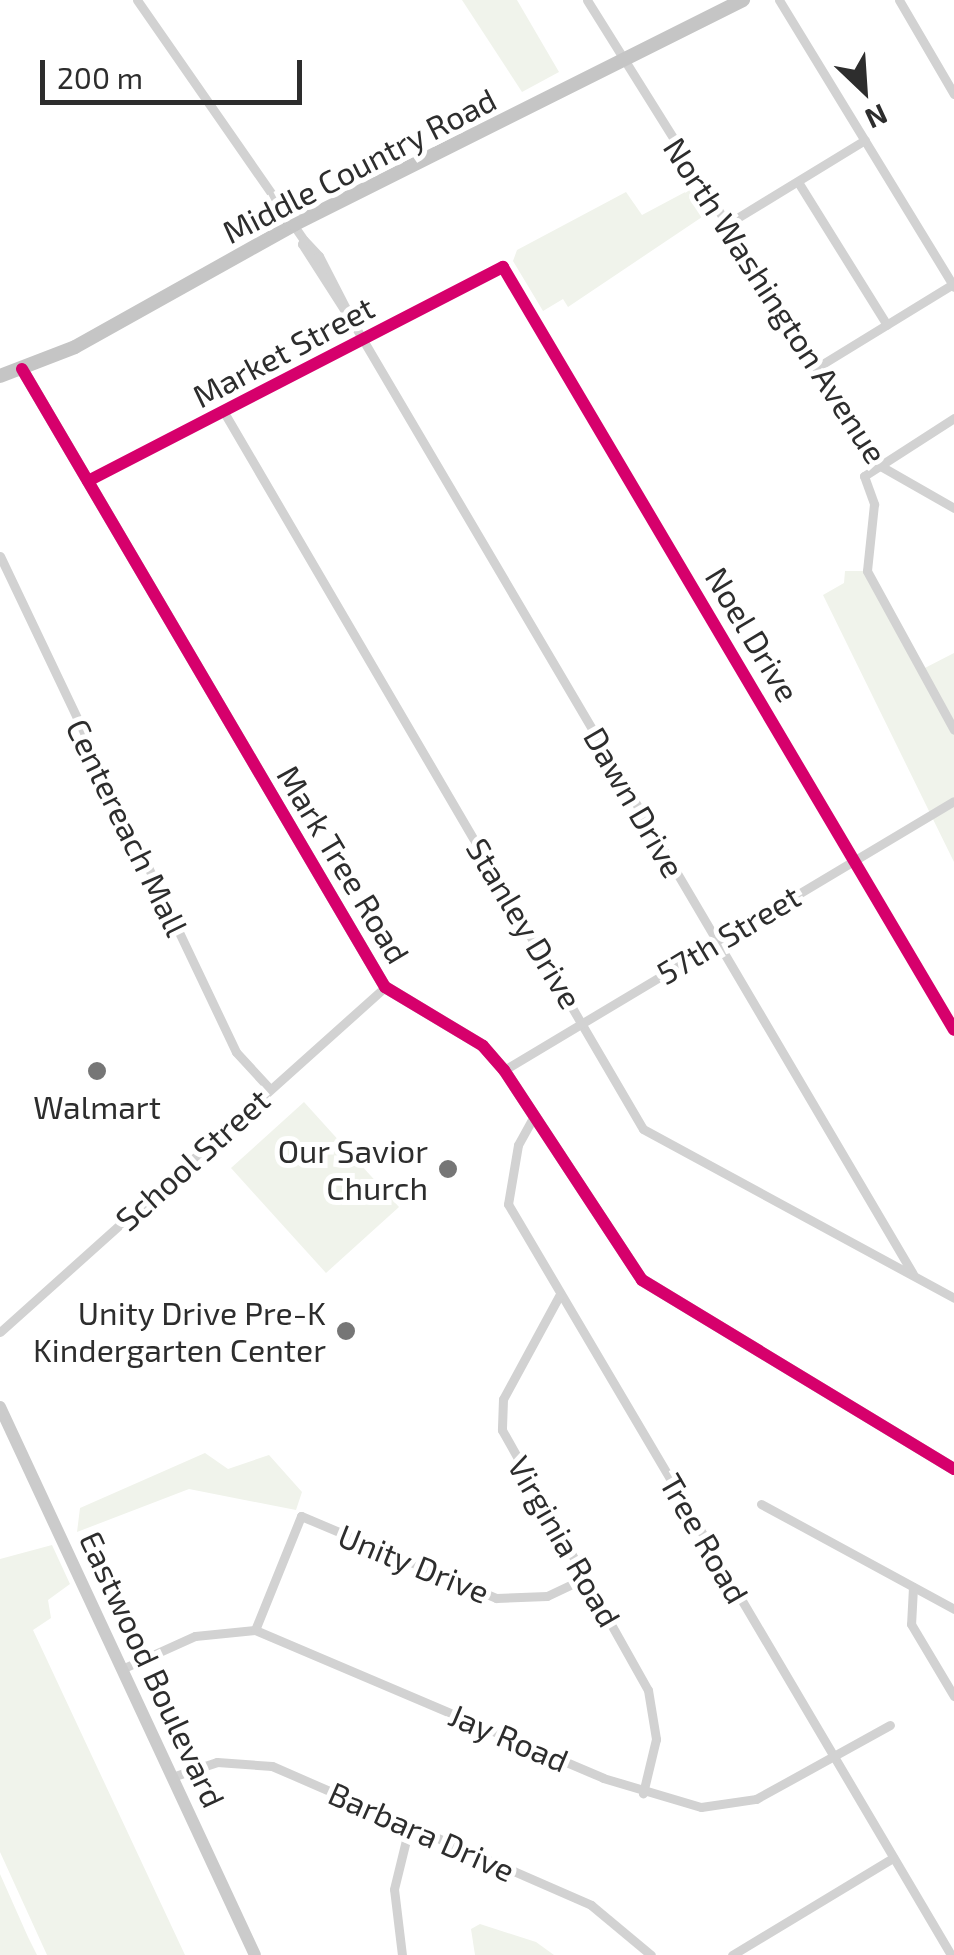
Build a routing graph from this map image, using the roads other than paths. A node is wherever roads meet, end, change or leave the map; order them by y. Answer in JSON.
{"nodes":[{"id":1,"x":137,"y":0,"type":"edge"},
{"id":2,"x":587,"y":0,"type":"edge"},
{"id":3,"x":743,"y":0,"type":"edge"},
{"id":4,"x":780,"y":0,"type":"edge"},
{"id":5,"x":899,"y":0,"type":"edge"},
{"id":6,"x":623,"y":65,"type":"junction"},
{"id":7,"x":954,"y":94,"type":"edge"},
{"id":8,"x":865,"y":140,"type":"junction"},
{"id":9,"x":798,"y":182,"type":"junction"},
{"id":10,"x":295,"y":224,"type":"junction"},
{"id":11,"x":724,"y":226,"type":"junction"},
{"id":12,"x":502,"y":267,"type":"joint"},
{"id":13,"x":953,"y":286,"type":"edge"},
{"id":14,"x":888,"y":324,"type":"junction"},
{"id":15,"x":363,"y":339,"type":"junction"},
{"id":16,"x":816,"y":368,"type":"junction"},
{"id":17,"x":22,"y":370,"type":"junction"},
{"id":18,"x":0,"y":376,"type":"edge"},
{"id":19,"x":224,"y":414,"type":"junction"},
{"id":20,"x":954,"y":418,"type":"edge"},
{"id":21,"x":877,"y":464,"type":"junction"},
{"id":22,"x":88,"y":482,"type":"junction"},
{"id":23,"x":954,"y":508,"type":"edge"},
{"id":24,"x":0,"y":556,"type":"edge"},
{"id":25,"x":954,"y":730,"type":"edge"},
{"id":26,"x":954,"y":802,"type":"edge"},
{"id":27,"x":854,"y":859,"type":"junction"},
{"id":28,"x":717,"y":940,"type":"junction"},
{"id":29,"x":386,"y":987,"type":"junction"},
{"id":30,"x":583,"y":1021,"type":"junction"},
{"id":31,"x":954,"y":1030,"type":"edge"},
{"id":32,"x":504,"y":1070,"type":"junction"},
{"id":33,"x":270,"y":1089,"type":"junction"},
{"id":34,"x":536,"y":1113,"type":"junction"},
{"id":35,"x":914,"y":1276,"type":"junction"},
{"id":36,"x":560,"y":1296,"type":"junction"},
{"id":37,"x":954,"y":1298,"type":"edge"},
{"id":38,"x":0,"y":1332,"type":"edge"},
{"id":39,"x":0,"y":1408,"type":"edge"},
{"id":40,"x":954,"y":1470,"type":"edge"},
{"id":41,"x":761,"y":1504,"type":"dead end"},
{"id":42,"x":585,"y":1578,"type":"junction"},
{"id":43,"x":913,"y":1587,"type":"junction"},
{"id":44,"x":954,"y":1609,"type":"edge"},
{"id":45,"x":255,"y":1630,"type":"junction"},
{"id":46,"x":124,"y":1668,"type":"junction"},
{"id":47,"x":954,"y":1696,"type":"edge"},
{"id":48,"x":890,"y":1725,"type":"dead end"},
{"id":49,"x":834,"y":1756,"type":"junction"},
{"id":50,"x":175,"y":1776,"type":"junction"},
{"id":51,"x":643,"y":1793,"type":"junction"},
{"id":52,"x":410,"y":1824,"type":"junction"},
{"id":53,"x":893,"y":1858,"type":"junction"},
{"id":54,"x":255,"y":1955,"type":"edge"},
{"id":55,"x":402,"y":1955,"type":"edge"},
{"id":56,"x":651,"y":1955,"type":"edge"},
{"id":57,"x":732,"y":1955,"type":"edge"},
{"id":58,"x":951,"y":1955,"type":"edge"}],
"edges":[{"from":1,"to":10,"type":"street","name":"Dawn Drive"},
{"from":2,"to":6,"type":"street","name":"North Washington Avenue"},
{"from":3,"to":6,"type":"main road","name":"Middle Country Road"},
{"from":4,"to":8,"type":"street"},
{"from":5,"to":7,"type":"street"},
{"from":6,"to":10,"type":"main road","name":"Middle Country Road"},
{"from":6,"to":11,"type":"street","name":"North Washington Avenue"},
{"from":8,"to":9,"type":"street"},
{"from":8,"to":13,"type":"street"},
{"from":9,"to":11,"type":"street"},
{"from":9,"to":14,"type":"street"},
{"from":10,"to":15,"type":"street","name":"Dawn Drive"},
{"from":10,"to":17,"type":"main road","name":"Middle Country Road"},
{"from":11,"to":16,"type":"street","name":"North Washington Avenue"},
{"from":12,"to":15,"type":"street","name":"Market Street"},
{"from":12,"to":27,"type":"street","name":"Noel Drive"},
{"from":13,"to":14,"type":"street"},
{"from":14,"to":16,"type":"street"},
{"from":15,"to":19,"type":"street","name":"Market Street"},
{"from":15,"to":28,"type":"street","name":"Dawn Drive"},
{"from":16,"to":21,"type":"street","name":"North Washington Avenue"},
{"from":17,"to":18,"type":"main road","name":"Middle Country Road"},
{"from":17,"to":22,"type":"street","name":"Mark Tree Road"},
{"from":19,"to":22,"type":"street","name":"Market Street"},
{"from":19,"to":30,"type":"street","name":"Stanley Drive"},
{"from":20,"to":21,"type":"street"},
{"from":21,"to":23,"type":"street","name":"North Washington Avenue"},
{"from":21,"to":25,"type":"street"},
{"from":22,"to":29,"type":"street","name":"Mark Tree Road"},
{"from":24,"to":33,"type":"street","name":"Centereach Mall"},
{"from":26,"to":27,"type":"street","name":"57th Street"},
{"from":27,"to":28,"type":"street","name":"57th Street"},
{"from":27,"to":31,"type":"street","name":"Noel Drive"},
{"from":28,"to":30,"type":"street","name":"57th Street"},
{"from":28,"to":35,"type":"street","name":"Dawn Drive"},
{"from":29,"to":32,"type":"street","name":"Mark Tree Road"},
{"from":29,"to":33,"type":"street","name":"School Street"},
{"from":30,"to":32,"type":"street","name":"57th Street"},
{"from":30,"to":35,"type":"street","name":"Stanley Drive"},
{"from":32,"to":34,"type":"street","name":"Mark Tree Road"},
{"from":33,"to":38,"type":"street","name":"School Street"},
{"from":34,"to":36,"type":"street","name":"Tree Road"},
{"from":34,"to":40,"type":"street","name":"Mark Tree Road"},
{"from":35,"to":37,"type":"street","name":"Stanley Drive"},
{"from":36,"to":42,"type":"street","name":"Virginia Road"},
{"from":36,"to":49,"type":"street","name":"Tree Road"},
{"from":39,"to":46,"type":"street","name":"Eastwood Boulevard"},
{"from":41,"to":43,"type":"street"},
{"from":42,"to":45,"type":"street","name":"Unity Drive"},
{"from":42,"to":51,"type":"street","name":"Virginia Road"},
{"from":43,"to":44,"type":"street"},
{"from":43,"to":47,"type":"street"},
{"from":45,"to":46,"type":"street","name":"Jay Road"},
{"from":45,"to":51,"type":"street","name":"Jay Road"},
{"from":46,"to":50,"type":"street","name":"Eastwood Boulevard"},
{"from":48,"to":49,"type":"street","name":"Jay Road"},
{"from":49,"to":51,"type":"street","name":"Jay Road"},
{"from":49,"to":53,"type":"street","name":"Tree Road"},
{"from":50,"to":52,"type":"street","name":"Barbara Drive"},
{"from":50,"to":54,"type":"street","name":"Eastwood Boulevard"},
{"from":52,"to":55,"type":"street"},
{"from":52,"to":56,"type":"street","name":"Barbara Drive"},
{"from":53,"to":57,"type":"street"},
{"from":53,"to":58,"type":"street","name":"Tree Road"}]}
